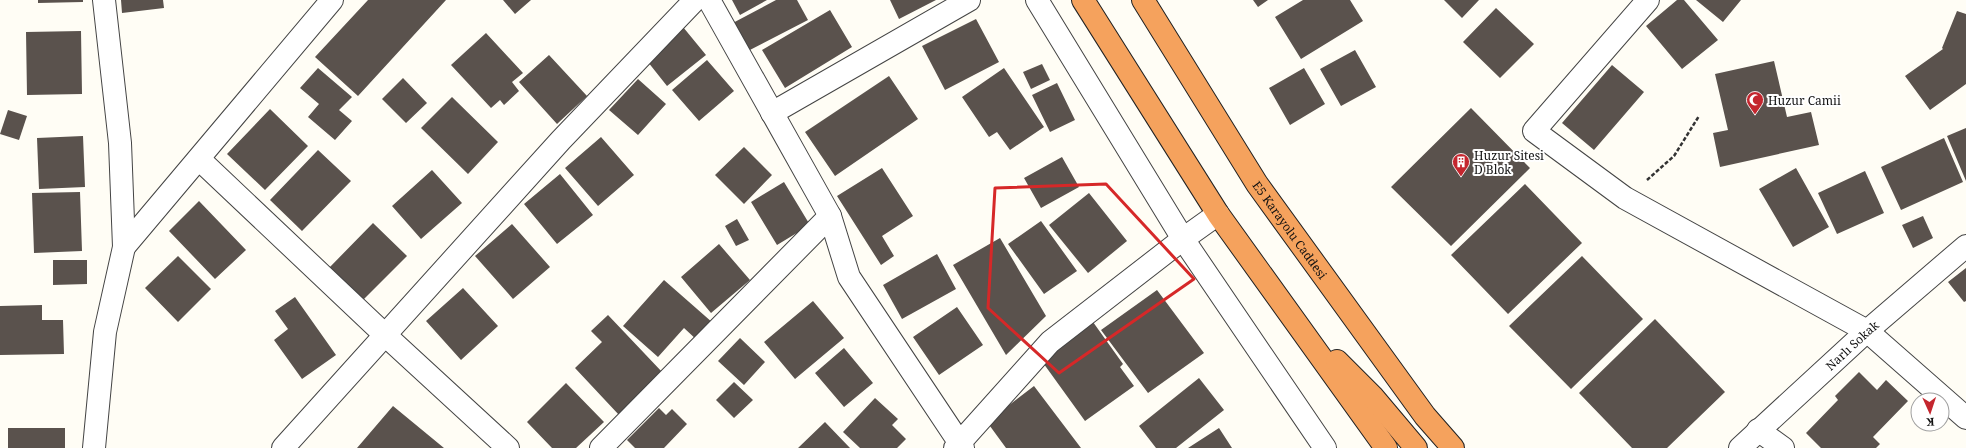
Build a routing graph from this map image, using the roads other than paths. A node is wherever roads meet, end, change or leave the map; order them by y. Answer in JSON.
{"nodes":[{"id":1,"x":104,"y":0,"type":"edge"},
{"id":2,"x":332,"y":0,"type":"edge"},
{"id":3,"x":695,"y":0,"type":"edge"},
{"id":4,"x":709,"y":0,"type":"edge"},
{"id":5,"x":969,"y":0,"type":"edge"},
{"id":6,"x":1037,"y":0,"type":"edge"},
{"id":7,"x":1083,"y":0,"type":"edge"},
{"id":8,"x":1143,"y":0,"type":"edge"},
{"id":9,"x":1648,"y":0,"type":"edge"},
{"id":10,"x":772,"y":112,"type":"junction"},
{"id":11,"x":199,"y":158,"type":"junction"},
{"id":12,"x":1218,"y":214,"type":"junction"},
{"id":13,"x":830,"y":216,"type":"junction"},
{"id":14,"x":1183,"y":238,"type":"junction"},
{"id":15,"x":1966,"y":246,"type":"edge"},
{"id":16,"x":124,"y":247,"type":"junction"},
{"id":17,"x":1292,"y":316,"type":"junction"},
{"id":18,"x":1867,"y":331,"type":"junction"},
{"id":19,"x":384,"y":334,"type":"junction"},
{"id":20,"x":1966,"y":418,"type":"edge"},
{"id":21,"x":1758,"y":430,"type":"junction"},
{"id":22,"x":959,"y":446,"type":"edge"},
{"id":23,"x":94,"y":448,"type":"edge"},
{"id":24,"x":283,"y":448,"type":"edge"},
{"id":25,"x":508,"y":448,"type":"edge"},
{"id":26,"x":601,"y":448,"type":"edge"},
{"id":27,"x":1325,"y":448,"type":"edge"},
{"id":28,"x":1386,"y":448,"type":"edge"},
{"id":29,"x":1416,"y":448,"type":"edge"},
{"id":30,"x":1453,"y":448,"type":"edge"},
{"id":31,"x":1740,"y":448,"type":"edge"},
{"id":32,"x":1783,"y":448,"type":"edge"}],
"edges":[{"from":1,"to":16,"type":"street"},
{"from":2,"to":11,"type":"street"},
{"from":3,"to":19,"type":"street"},
{"from":4,"to":10,"type":"street"},
{"from":5,"to":10,"type":"street"},
{"from":6,"to":14,"type":"street"},
{"from":7,"to":12,"type":"highway"},
{"from":8,"to":30,"type":"highway","name":"E5 Karayolu Caddesi"},
{"from":9,"to":18,"type":"street"},
{"from":10,"to":13,"type":"street"},
{"from":11,"to":16,"type":"street"},
{"from":11,"to":19,"type":"street"},
{"from":12,"to":14,"type":"street"},
{"from":12,"to":17,"type":"highway"},
{"from":13,"to":22,"type":"street"},
{"from":13,"to":26,"type":"street"},
{"from":14,"to":22,"type":"street"},
{"from":14,"to":27,"type":"street"},
{"from":15,"to":18,"type":"street","name":"Narlı Sokak"},
{"from":16,"to":23,"type":"street"},
{"from":17,"to":28,"type":"highway"},
{"from":17,"to":29,"type":"highway"},
{"from":18,"to":20,"type":"street"},
{"from":18,"to":21,"type":"street","name":"Narlı Sokak"},
{"from":19,"to":24,"type":"street"},
{"from":19,"to":25,"type":"street"},
{"from":21,"to":31,"type":"street","name":"Narlı Sokak"},
{"from":21,"to":32,"type":"street"}]}
